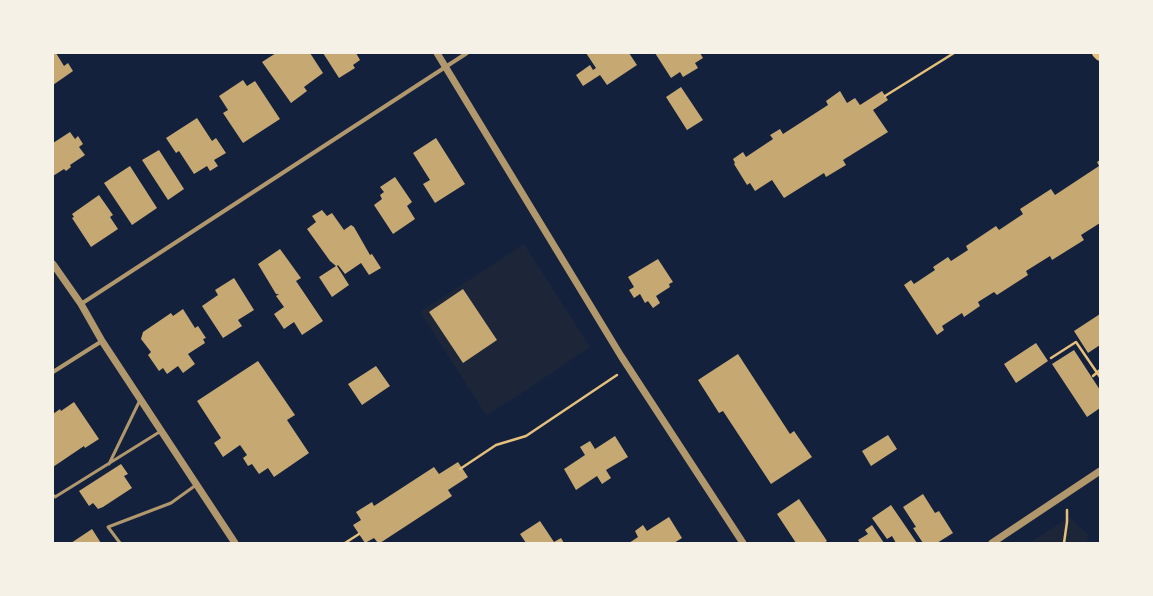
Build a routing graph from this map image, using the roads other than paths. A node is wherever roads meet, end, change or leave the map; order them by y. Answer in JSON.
{"nodes":[{"id":1,"x":437,"y":53,"type":"edge"},
{"id":2,"x":467,"y":53,"type":"edge"},
{"id":3,"x":1098,"y":53,"type":"edge"},
{"id":4,"x":1100,"y":56,"type":"edge"},
{"id":5,"x":446,"y":67,"type":"junction"},
{"id":6,"x":53,"y":264,"type":"edge"},
{"id":7,"x":81,"y":304,"type":"junction"},
{"id":8,"x":102,"y":341,"type":"junction"},
{"id":9,"x":53,"y":372,"type":"edge"},
{"id":10,"x":140,"y":399,"type":"junction"},
{"id":11,"x":162,"y":431,"type":"junction"},
{"id":12,"x":109,"y":464,"type":"junction"},
{"id":13,"x":1100,"y":471,"type":"edge"},
{"id":14,"x":197,"y":485,"type":"junction"},
{"id":15,"x":53,"y":495,"type":"edge"},
{"id":16,"x":120,"y":543,"type":"edge"},
{"id":17,"x":235,"y":543,"type":"edge"},
{"id":18,"x":743,"y":543,"type":"edge"},
{"id":19,"x":992,"y":543,"type":"edge"}],
"edges":[{"from":1,"to":5,"type":"street"},
{"from":2,"to":5,"type":"street"},
{"from":3,"to":4,"type":"main road"},
{"from":5,"to":7,"type":"street"},
{"from":5,"to":18,"type":"street"},
{"from":6,"to":7,"type":"street"},
{"from":7,"to":8,"type":"street"},
{"from":8,"to":9,"type":"street"},
{"from":8,"to":10,"type":"street"},
{"from":10,"to":11,"type":"street"},
{"from":10,"to":12,"type":"lane"},
{"from":11,"to":12,"type":"lane"},
{"from":11,"to":14,"type":"street"},
{"from":12,"to":15,"type":"lane"},
{"from":13,"to":19,"type":"street"},
{"from":14,"to":16,"type":"lane"},
{"from":14,"to":17,"type":"street"}]}
